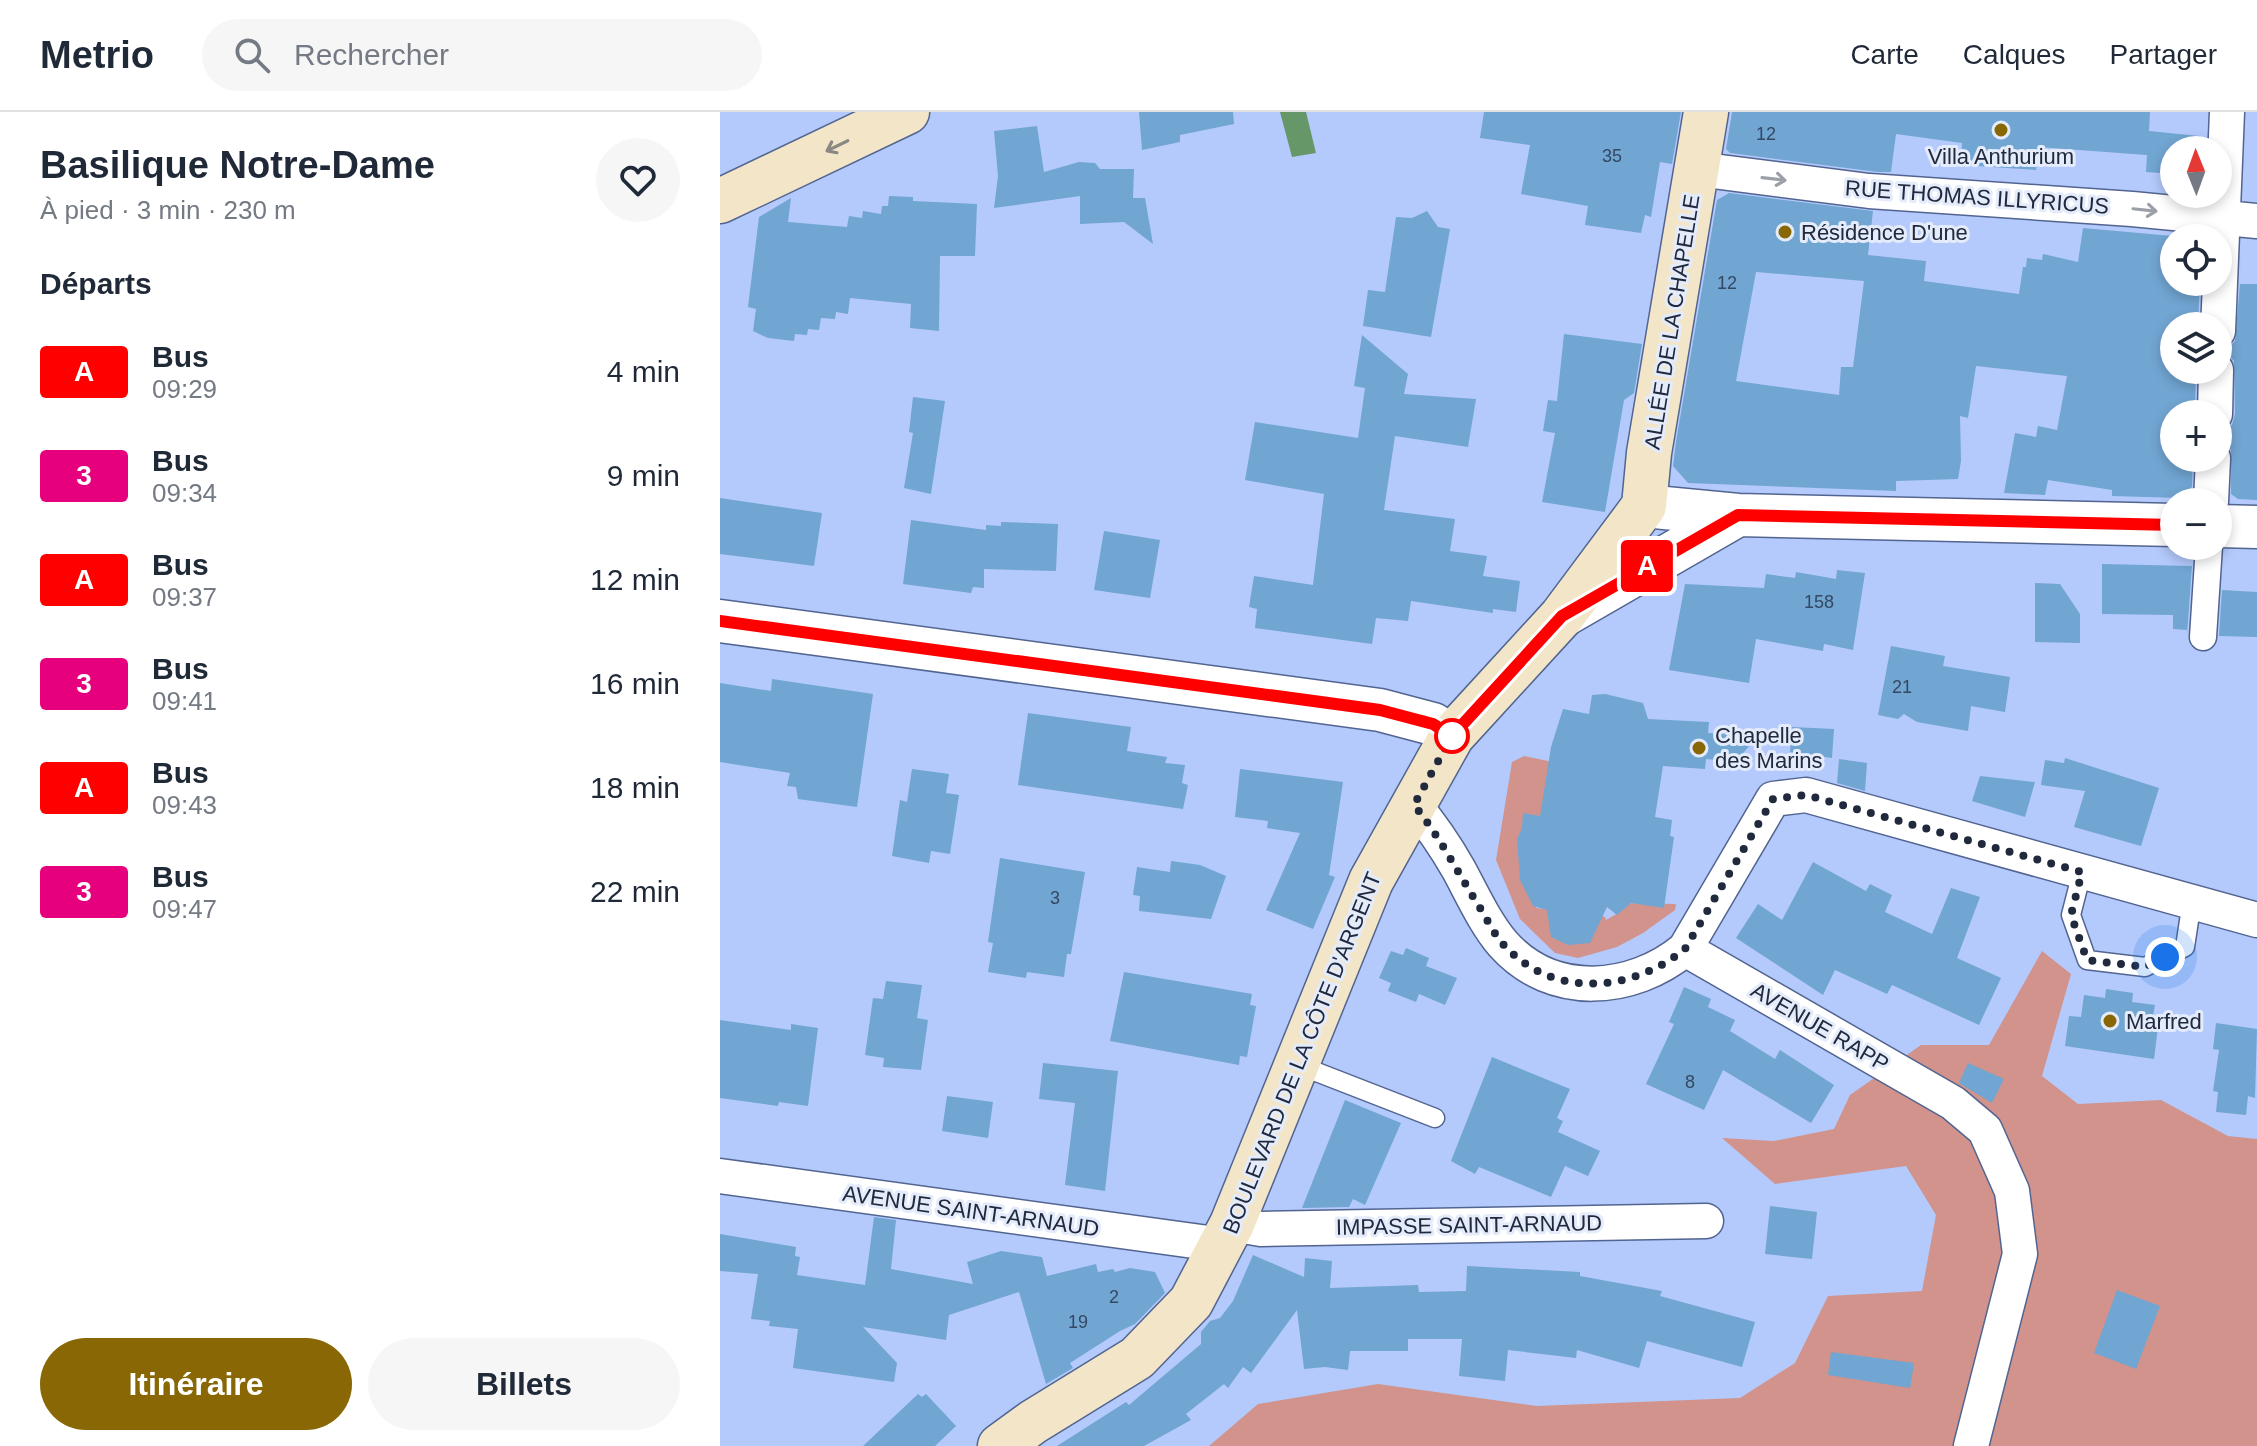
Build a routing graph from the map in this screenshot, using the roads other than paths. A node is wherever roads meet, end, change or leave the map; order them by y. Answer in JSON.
{"nodes":[{"id":1,"x":907,"y":112,"type":"edge"},
{"id":2,"x":1706,"y":112,"type":"edge"},
{"id":3,"x":2227,"y":112,"type":"edge"},
{"id":4,"x":1697,"y":169,"type":"junction"},
{"id":5,"x":720,"y":201,"type":"edge"},
{"id":6,"x":2222,"y":218,"type":"junction"},
{"id":7,"x":2257,"y":221,"type":"edge"},
{"id":8,"x":2219,"y":312,"type":"edge"},
{"id":9,"x":1738,"y":515,"type":"junction"},
{"id":10,"x":1636,"y":516,"type":"junction"},
{"id":11,"x":2160,"y":525,"type":"edge"},
{"id":12,"x":2232,"y":526,"type":"edge"},
{"id":13,"x":2257,"y":527,"type":"edge"},
{"id":14,"x":1686,"y":545,"type":"junction"},
{"id":15,"x":2208,"y":560,"type":"edge"},
{"id":16,"x":1562,"y":616,"type":"junction"},
{"id":17,"x":720,"y":621,"type":"edge"},
{"id":18,"x":2203,"y":637,"type":"dead end"},
{"id":19,"x":1452,"y":736,"type":"junction"},
{"id":20,"x":1414,"y":805,"type":"junction"},
{"id":21,"x":2082,"y":872,"type":"junction"},
{"id":22,"x":2192,"y":901,"type":"junction"},
{"id":23,"x":2257,"y":920,"type":"edge"},
{"id":24,"x":1685,"y":949,"type":"junction"},
{"id":25,"x":1296,"y":1064,"type":"junction"},
{"id":26,"x":1435,"y":1118,"type":"dead end"},
{"id":27,"x":720,"y":1176,"type":"edge"},
{"id":28,"x":1706,"y":1221,"type":"dead end"},
{"id":29,"x":1227,"y":1234,"type":"junction"},
{"id":30,"x":1000,"y":1446,"type":"edge"},
{"id":31,"x":1971,"y":1446,"type":"edge"}],
"edges":[{"from":1,"to":5,"type":"main road","one_way":true},
{"from":2,"to":4,"type":"main road","name":"ALLÉE DE LA CHAPELLE"},
{"from":3,"to":6,"type":"street"},
{"from":4,"to":6,"type":"street","name":"RUE THOMAS ILLYRICUS","one_way":true},
{"from":4,"to":10,"type":"main road","name":"ALLÉE DE LA CHAPELLE"},
{"from":6,"to":7,"type":"street","name":"RUE THOMAS ILLYRICUS"},
{"from":6,"to":8,"type":"street"},
{"from":9,"to":10,"type":"street"},
{"from":9,"to":11,"type":"street"},
{"from":9,"to":14,"type":"street","name":"BOULEVARD DE LA CÔTE D'ARGENT"},
{"from":10,"to":14,"type":"street"},
{"from":10,"to":16,"type":"main road","name":"BOULEVARD DE LA CÔTE D'ARGENT"},
{"from":12,"to":13,"type":"street"},
{"from":14,"to":16,"type":"street","name":"BOULEVARD DE LA CÔTE D'ARGENT"},
{"from":15,"to":18,"type":"street"},
{"from":16,"to":19,"type":"main road","name":"BOULEVARD DE LA CÔTE D'ARGENT"},
{"from":17,"to":19,"type":"street"},
{"from":19,"to":20,"type":"main road","name":"BOULEVARD DE LA CÔTE D'ARGENT"},
{"from":20,"to":24,"type":"street"},
{"from":20,"to":25,"type":"main road","name":"BOULEVARD DE LA CÔTE D'ARGENT"},
{"from":21,"to":22,"type":"street"},
{"from":21,"to":22,"type":"lane"},
{"from":21,"to":24,"type":"street"},
{"from":22,"to":23,"type":"street"},
{"from":24,"to":31,"type":"street","name":"AVENUE RAPP"},
{"from":25,"to":26,"type":"lane"},
{"from":25,"to":29,"type":"main road","name":"BOULEVARD DE LA CÔTE D'ARGENT"},
{"from":27,"to":29,"type":"street","name":"AVENUE SAINT-ARNAUD"},
{"from":28,"to":29,"type":"street","name":"IMPASSE SAINT-ARNAUD"},
{"from":29,"to":30,"type":"main road","name":"BOULEVARD DE LA CÔTE D'ARGENT"}]}
